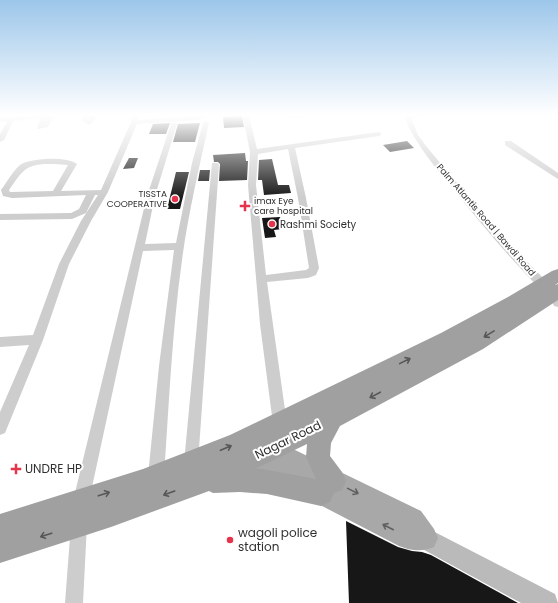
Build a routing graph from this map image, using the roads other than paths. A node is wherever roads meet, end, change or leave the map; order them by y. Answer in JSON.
{"nodes":[{"id":1,"x":124,"y":142,"type":"edge"},
{"id":2,"x":168,"y":142,"type":"edge"},
{"id":3,"x":200,"y":142,"type":"edge"},
{"id":4,"x":252,"y":142,"type":"edge"},
{"id":5,"x":328,"y":142,"type":"edge"},
{"id":6,"x":420,"y":142,"type":"edge"},
{"id":7,"x":508,"y":143,"type":"dead end"},
{"id":8,"x":291,"y":148,"type":"junction"},
{"id":9,"x":254,"y":152,"type":"junction"},
{"id":10,"x":215,"y":165,"type":"dead end"},
{"id":11,"x":558,"y":177,"type":"edge"},
{"id":12,"x":2,"y":192,"type":"edge"},
{"id":13,"x":92,"y":192,"type":"junction"},
{"id":14,"x":104,"y":192,"type":"junction"},
{"id":15,"x":56,"y":193,"type":"junction"},
{"id":16,"x":0,"y":216,"type":"edge"},
{"id":17,"x":180,"y":246,"type":"junction"},
{"id":18,"x":139,"y":248,"type":"junction"},
{"id":19,"x":263,"y":279,"type":"junction"},
{"id":20,"x":554,"y":286,"type":"edge"},
{"id":21,"x":558,"y":303,"type":"edge"},
{"id":22,"x":37,"y":340,"type":"junction"},
{"id":23,"x":0,"y":342,"type":"edge"},
{"id":24,"x":332,"y":418,"type":"junction"},
{"id":25,"x":0,"y":428,"type":"edge"},
{"id":26,"x":265,"y":439,"type":"junction"},
{"id":27,"x":196,"y":472,"type":"junction"},
{"id":28,"x":156,"y":476,"type":"junction"},
{"id":29,"x":327,"y":487,"type":"junction"},
{"id":30,"x":82,"y":501,"type":"junction"},
{"id":31,"x":79,"y":524,"type":"junction"},
{"id":32,"x":0,"y":527,"type":"edge"},
{"id":33,"x":425,"y":538,"type":"joint"},
{"id":34,"x":0,"y":549,"type":"edge"},
{"id":35,"x":74,"y":603,"type":"edge"},
{"id":36,"x":546,"y":603,"type":"edge"}],
"edges":[{"from":1,"to":14,"type":"street"},
{"from":2,"to":18,"type":"street"},
{"from":3,"to":17,"type":"street"},
{"from":4,"to":9,"type":"street"},
{"from":5,"to":8,"type":"street"},
{"from":6,"to":20,"type":"street","name":"Palm Atlantis Road | Bawdi Road"},
{"from":7,"to":11,"type":"street"},
{"from":8,"to":9,"type":"street"},
{"from":8,"to":19,"type":"street"},
{"from":9,"to":19,"type":"street"},
{"from":10,"to":27,"type":"street"},
{"from":12,"to":15,"type":"street"},
{"from":12,"to":15,"type":"street"},
{"from":13,"to":14,"type":"street"},
{"from":13,"to":15,"type":"street"},
{"from":13,"to":16,"type":"street"},
{"from":14,"to":22,"type":"street"},
{"from":17,"to":18,"type":"street"},
{"from":17,"to":28,"type":"street"},
{"from":18,"to":30,"type":"street"},
{"from":19,"to":26,"type":"street"},
{"from":20,"to":21,"type":"street"},
{"from":20,"to":24,"type":"highway","name":"Nagar Road","one_way":true},
{"from":26,"to":20,"type":"highway","name":"Nagar Road","one_way":true},
{"from":22,"to":23,"type":"street"},
{"from":22,"to":25,"type":"street"},
{"from":24,"to":26,"type":"highway","name":"Nagar Road"},
{"from":24,"to":29,"type":"highway"},
{"from":26,"to":27,"type":"highway","name":"Nagar Road"},
{"from":26,"to":29,"type":"main road"},
{"from":27,"to":28,"type":"highway","name":"Nagar Road"},
{"from":27,"to":29,"type":"highway"},
{"from":27,"to":31,"type":"highway","name":"Nagar Road","one_way":true},
{"from":30,"to":28,"type":"highway","name":"Nagar Road","one_way":true},
{"from":29,"to":33,"type":"main road"},
{"from":30,"to":32,"type":"highway","name":"Nagar Road"},
{"from":31,"to":34,"type":"highway","name":"Nagar Road","one_way":true},
{"from":31,"to":35,"type":"street"},
{"from":33,"to":36,"type":"main road"}]}
